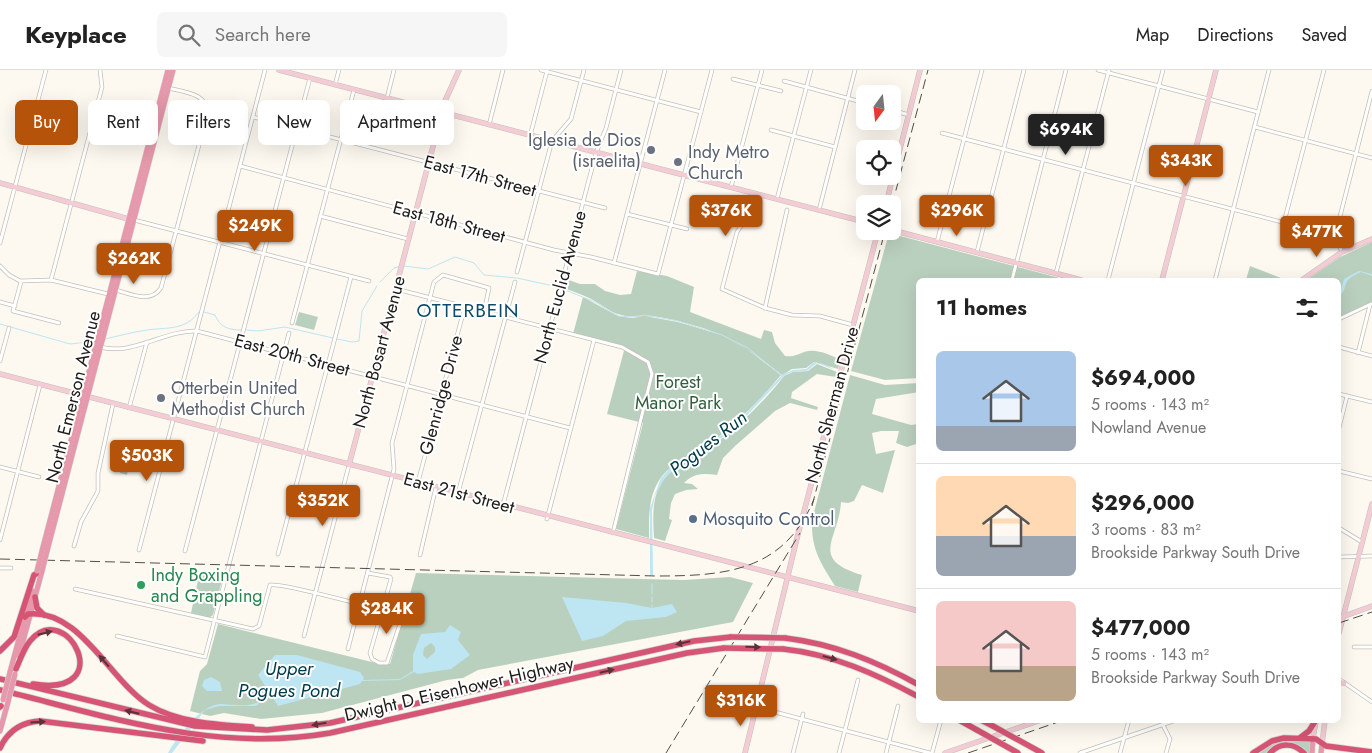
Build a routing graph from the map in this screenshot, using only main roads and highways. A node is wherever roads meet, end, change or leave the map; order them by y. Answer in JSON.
{"nodes":[{"id":1,"x":168,"y":70,"type":"edge"},
{"id":2,"x":173,"y":70,"type":"edge"},
{"id":3,"x":279,"y":70,"type":"edge"},
{"id":4,"x":459,"y":70,"type":"edge"},
{"id":5,"x":920,"y":70,"type":"edge"},
{"id":6,"x":1216,"y":70,"type":"edge"},
{"id":7,"x":394,"y":100,"type":"edge"},
{"id":8,"x":446,"y":100,"type":"edge"},
{"id":9,"x":454,"y":116,"type":"edge"},
{"id":10,"x":434,"y":145,"type":"edge"},
{"id":11,"x":0,"y":183,"type":"edge"},
{"id":12,"x":888,"y":195,"type":"edge"},
{"id":13,"x":131,"y":219,"type":"junction"},
{"id":14,"x":856,"y":220,"type":"edge"},
{"id":15,"x":901,"y":232,"type":"edge"},
{"id":16,"x":1372,"y":239,"type":"edge"},
{"id":17,"x":876,"y":240,"type":"edge"},
{"id":18,"x":1074,"y":278,"type":"edge"},
{"id":19,"x":1163,"y":278,"type":"edge"},
{"id":20,"x":1305,"y":278,"type":"edge"},
{"id":21,"x":100,"y":337,"type":"junction"},
{"id":22,"x":0,"y":374,"type":"edge"},
{"id":23,"x":84,"y":396,"type":"junction"},
{"id":24,"x":349,"y":465,"type":"junction"},
{"id":25,"x":1372,"y":504,"type":"edge"},
{"id":26,"x":38,"y":572,"type":"junction"},
{"id":27,"x":788,"y":577,"type":"junction"},
{"id":28,"x":35,"y":597,"type":"junction"},
{"id":29,"x":1372,"y":606,"type":"edge"},
{"id":30,"x":916,"y":610,"type":"edge"},
{"id":31,"x":31,"y":613,"type":"junction"},
{"id":32,"x":46,"y":616,"type":"junction"},
{"id":33,"x":25,"y":617,"type":"junction"},
{"id":34,"x":1341,"y":617,"type":"edge"},
{"id":35,"x":0,"y":651,"type":"edge"},
{"id":36,"x":14,"y":672,"type":"junction"},
{"id":37,"x":0,"y":679,"type":"edge"},
{"id":38,"x":916,"y":684,"type":"edge"},
{"id":39,"x":0,"y":690,"type":"edge"},
{"id":40,"x":0,"y":694,"type":"edge"},
{"id":41,"x":916,"y":696,"type":"edge"},
{"id":42,"x":49,"y":702,"type":"junction"},
{"id":43,"x":2,"y":705,"type":"edge"},
{"id":44,"x":964,"y":723,"type":"edge"},
{"id":45,"x":987,"y":723,"type":"edge"},
{"id":46,"x":1032,"y":723,"type":"edge"},
{"id":47,"x":1314,"y":723,"type":"edge"},
{"id":48,"x":1316,"y":723,"type":"edge"},
{"id":49,"x":1325,"y":723,"type":"edge"},
{"id":50,"x":203,"y":724,"type":"junction"},
{"id":51,"x":0,"y":731,"type":"edge"},
{"id":52,"x":169,"y":735,"type":"junction"},
{"id":53,"x":1299,"y":738,"type":"junction"},
{"id":54,"x":1313,"y":738,"type":"junction"},
{"id":55,"x":1322,"y":744,"type":"junction"},
{"id":56,"x":0,"y":748,"type":"edge"},
{"id":57,"x":1372,"y":752,"type":"edge"},
{"id":58,"x":745,"y":753,"type":"edge"},
{"id":59,"x":945,"y":753,"type":"edge"},
{"id":60,"x":1018,"y":753,"type":"edge"},
{"id":61,"x":1042,"y":753,"type":"edge"},
{"id":62,"x":1253,"y":753,"type":"edge"},
{"id":63,"x":1270,"y":753,"type":"edge"},
{"id":64,"x":1304,"y":753,"type":"edge"},
{"id":65,"x":1312,"y":753,"type":"edge"},
{"id":66,"x":1321,"y":753,"type":"edge"}],
"edges":[{"from":1,"to":13,"type":"main road","name":"North Emerson Avenue"},
{"from":2,"to":13,"type":"main road","name":"North Emerson Avenue"},
{"from":3,"to":7,"type":"main road"},
{"from":4,"to":8,"type":"main road","name":"North Bosart Avenue"},
{"from":5,"to":12,"type":"main road"},
{"from":6,"to":19,"type":"main road"},
{"from":9,"to":14,"type":"main road"},
{"from":10,"to":24,"type":"main road","name":"North Bosart Avenue"},
{"from":11,"to":13,"type":"main road"},
{"from":13,"to":21,"type":"main road","name":"North Emerson Avenue"},
{"from":13,"to":21,"type":"main road","name":"North Emerson Avenue"},
{"from":15,"to":18,"type":"main road"},
{"from":16,"to":20,"type":"main road"},
{"from":17,"to":27,"type":"main road","name":"North Sherman Drive"},
{"from":21,"to":23,"type":"main road","name":"North Emerson Avenue"},
{"from":22,"to":23,"type":"main road","name":"East 21st Street"},
{"from":23,"to":24,"type":"main road","name":"East 21st Street"},
{"from":23,"to":26,"type":"main road","name":"North Emerson Avenue","bridge":true},
{"from":24,"to":27,"type":"main road","name":"East 21st Street"},
{"from":25,"to":34,"type":"main road"},
{"from":26,"to":28,"type":"main road","name":"North Emerson Avenue"},
{"from":26,"to":33,"type":"main road","name":"North Emerson Avenue"},
{"from":26,"to":35,"type":"highway"},
{"from":27,"to":30,"type":"main road","name":"East 21st Street"},
{"from":27,"to":58,"type":"main road","name":"North Sherman Drive"},
{"from":28,"to":31,"type":"main road","name":"North Emerson Avenue"},
{"from":28,"to":32,"type":"highway"},
{"from":29,"to":34,"type":"main road"},
{"from":31,"to":32,"type":"highway"},
{"from":31,"to":33,"type":"highway"},
{"from":31,"to":36,"type":"main road","name":"North Emerson Avenue"},
{"from":50,"to":32,"type":"highway","one_way":true},
{"from":33,"to":36,"type":"main road","name":"North Emerson Avenue"},
{"from":36,"to":37,"type":"highway","one_way":true},
{"from":36,"to":43,"type":"main road","name":"North Emerson Avenue","bridge":true},
{"from":50,"to":37,"type":"highway","name":"Dwight D Eisenhower Highway","one_way":true},
{"from":38,"to":50,"type":"highway","name":"Dwight D Eisenhower Highway","one_way":true,"bridge":true},
{"from":39,"to":42,"type":"highway"},
{"from":40,"to":42,"type":"highway"},
{"from":52,"to":41,"type":"highway","name":"Dwight D Eisenhower Highway","one_way":true,"bridge":true},
{"from":42,"to":52,"type":"highway"},
{"from":43,"to":51,"type":"main road","name":"North Emerson Avenue"},
{"from":44,"to":60,"type":"highway","bridge":true},
{"from":45,"to":61,"type":"highway","bridge":true},
{"from":46,"to":59,"type":"main road"},
{"from":47,"to":53,"type":"highway"},
{"from":48,"to":54,"type":"main road"},
{"from":49,"to":55,"type":"main road"},
{"from":56,"to":52,"type":"highway","one_way":true},
{"from":53,"to":54,"type":"highway"},
{"from":53,"to":62,"type":"highway"},
{"from":54,"to":55,"type":"highway"},
{"from":54,"to":65,"type":"main road"},
{"from":55,"to":57,"type":"highway"},
{"from":55,"to":66,"type":"main road"},
{"from":63,"to":64,"type":"highway"}]}
